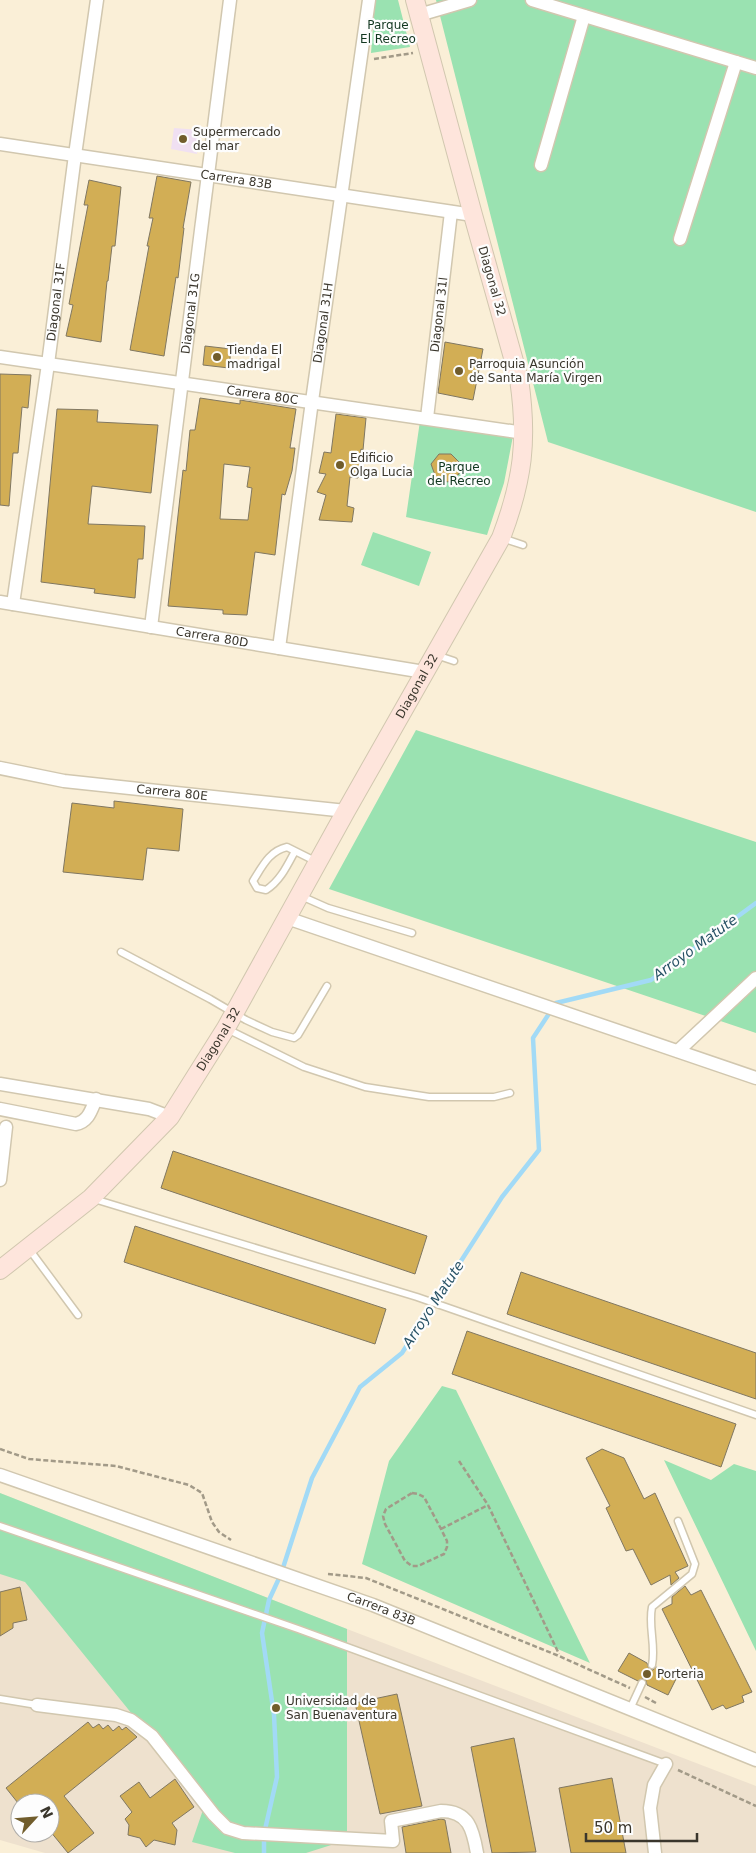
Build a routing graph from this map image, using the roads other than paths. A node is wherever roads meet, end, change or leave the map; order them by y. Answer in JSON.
{"nodes":[{"id":1,"x":97,"y":0,"type":"edge"},
{"id":2,"x":230,"y":0,"type":"edge"},
{"id":3,"x":369,"y":0,"type":"edge"},
{"id":4,"x":470,"y":0,"type":"edge"},
{"id":5,"x":532,"y":0,"type":"edge"},
{"id":6,"x":417,"y":7,"type":"edge"},
{"id":7,"x":584,"y":16,"type":"junction"},
{"id":8,"x":736,"y":62,"type":"junction"},
{"id":9,"x":756,"y":68,"type":"edge"},
{"id":10,"x":0,"y":144,"type":"edge"},
{"id":11,"x":75,"y":155,"type":"junction"},
{"id":12,"x":541,"y":165,"type":"dead end"},
{"id":13,"x":208,"y":175,"type":"junction"},
{"id":14,"x":342,"y":195,"type":"junction"},
{"id":15,"x":451,"y":212,"type":"junction"},
{"id":16,"x":473,"y":215,"type":"junction"},
{"id":17,"x":680,"y":239,"type":"dead end"},
{"id":18,"x":0,"y":357,"type":"edge"},
{"id":19,"x":48,"y":364,"type":"junction"},
{"id":20,"x":182,"y":383,"type":"junction"},
{"id":21,"x":312,"y":402,"type":"junction"},
{"id":22,"x":427,"y":418,"type":"junction"},
{"id":23,"x":524,"y":433,"type":"junction"},
{"id":24,"x":501,"y":538,"type":"junction"},
{"id":25,"x":524,"y":545,"type":"dead end"},
{"id":26,"x":0,"y":602,"type":"edge"},
{"id":27,"x":13,"y":604,"type":"junction"},
{"id":28,"x":151,"y":627,"type":"junction"},
{"id":29,"x":279,"y":648,"type":"junction"},
{"id":30,"x":434,"y":654,"type":"junction"},
{"id":31,"x":454,"y":661,"type":"dead end"},
{"id":32,"x":424,"y":672,"type":"junction"},
{"id":33,"x":0,"y":768,"type":"edge"},
{"id":34,"x":346,"y":811,"type":"junction"},
{"id":35,"x":295,"y":851,"type":"junction"},
{"id":36,"x":318,"y":862,"type":"junction"},
{"id":37,"x":299,"y":896,"type":"junction"},
{"id":38,"x":287,"y":918,"type":"junction"},
{"id":39,"x":412,"y":933,"type":"dead end"},
{"id":40,"x":121,"y":952,"type":"dead end"},
{"id":41,"x":756,"y":978,"type":"edge"},
{"id":42,"x":327,"y":986,"type":"dead end"},
{"id":43,"x":235,"y":1012,"type":"junction"},
{"id":44,"x":226,"y":1028,"type":"junction"},
{"id":45,"x":678,"y":1051,"type":"junction"},
{"id":46,"x":756,"y":1078,"type":"edge"},
{"id":47,"x":0,"y":1084,"type":"edge"},
{"id":48,"x":510,"y":1093,"type":"dead end"},
{"id":49,"x":96,"y":1099,"type":"junction"},
{"id":50,"x":0,"y":1109,"type":"edge"},
{"id":51,"x":170,"y":1117,"type":"junction"},
{"id":52,"x":6,"y":1126,"type":"dead end"},
{"id":53,"x":0,"y":1180,"type":"edge"},
{"id":54,"x":91,"y":1198,"type":"junction"},
{"id":55,"x":28,"y":1248,"type":"junction"},
{"id":56,"x":0,"y":1270,"type":"edge"},
{"id":57,"x":78,"y":1315,"type":"dead end"},
{"id":58,"x":756,"y":1415,"type":"edge"},
{"id":59,"x":0,"y":1475,"type":"edge"},
{"id":60,"x":678,"y":1521,"type":"dead end"},
{"id":61,"x":0,"y":1526,"type":"edge"},
{"id":62,"x":652,"y":1665,"type":"dead end"},
{"id":63,"x":642,"y":1683,"type":"dead end"},
{"id":64,"x":0,"y":1699,"type":"edge"},
{"id":65,"x":37,"y":1705,"type":"joint"},
{"id":66,"x":630,"y":1709,"type":"junction"},
{"id":67,"x":756,"y":1760,"type":"edge"},
{"id":68,"x":666,"y":1764,"type":"joint"},
{"id":69,"x":477,"y":1853,"type":"edge"},
{"id":70,"x":655,"y":1853,"type":"edge"}],
"edges":[{"from":1,"to":11,"type":"street","name":"Diagonal 31F"},
{"from":2,"to":13,"type":"street","name":"Diagonal 31G"},
{"from":3,"to":14,"type":"street","name":"Diagonal 31H"},
{"from":4,"to":6,"type":"street"},
{"from":5,"to":7,"type":"street"},
{"from":6,"to":16,"type":"street","name":"Diagonal 32"},
{"from":7,"to":8,"type":"street"},
{"from":7,"to":12,"type":"street"},
{"from":8,"to":9,"type":"street"},
{"from":8,"to":17,"type":"street"},
{"from":10,"to":11,"type":"street","name":"Carrera 83B"},
{"from":11,"to":13,"type":"street","name":"Carrera 83B"},
{"from":11,"to":19,"type":"street","name":"Diagonal 31F"},
{"from":13,"to":14,"type":"street","name":"Carrera 83B"},
{"from":13,"to":20,"type":"street","name":"Diagonal 31G"},
{"from":14,"to":15,"type":"street","name":"Carrera 83B"},
{"from":14,"to":21,"type":"street","name":"Diagonal 31H"},
{"from":15,"to":16,"type":"street","name":"Carrera 83B"},
{"from":15,"to":22,"type":"street","name":"Diagonal 31I"},
{"from":16,"to":23,"type":"street","name":"Diagonal 32"},
{"from":18,"to":19,"type":"street","name":"Carrera 80C"},
{"from":19,"to":20,"type":"street","name":"Carrera 80C"},
{"from":19,"to":27,"type":"street","name":"Diagonal 31F"},
{"from":20,"to":21,"type":"street","name":"Carrera 80C"},
{"from":20,"to":28,"type":"street","name":"Diagonal 31G"},
{"from":21,"to":22,"type":"street","name":"Carrera 80C"},
{"from":21,"to":29,"type":"street","name":"Diagonal 31H"},
{"from":22,"to":23,"type":"street","name":"Carrera 80C"},
{"from":23,"to":24,"type":"street","name":"Diagonal 32"},
{"from":24,"to":25,"type":"lane"},
{"from":24,"to":30,"type":"street","name":"Diagonal 32"},
{"from":26,"to":27,"type":"street","name":"Carrera 80D"},
{"from":27,"to":28,"type":"street","name":"Carrera 80D"},
{"from":28,"to":29,"type":"street","name":"Carrera 80D"},
{"from":29,"to":32,"type":"street","name":"Carrera 80D"},
{"from":30,"to":31,"type":"lane"},
{"from":30,"to":32,"type":"street","name":"Diagonal 32"},
{"from":32,"to":34,"type":"street","name":"Diagonal 32"},
{"from":33,"to":34,"type":"street","name":"Carrera 80E"},
{"from":34,"to":36,"type":"street","name":"Diagonal 32"},
{"from":35,"to":35,"type":"lane"},
{"from":35,"to":36,"type":"lane"},
{"from":36,"to":37,"type":"street","name":"Diagonal 32"},
{"from":37,"to":38,"type":"street","name":"Diagonal 32"},
{"from":37,"to":39,"type":"lane"},
{"from":38,"to":43,"type":"street","name":"Diagonal 32"},
{"from":38,"to":45,"type":"street"},
{"from":40,"to":43,"type":"lane"},
{"from":41,"to":45,"type":"street"},
{"from":42,"to":43,"type":"lane"},
{"from":43,"to":44,"type":"street","name":"Diagonal 32"},
{"from":44,"to":48,"type":"lane"},
{"from":44,"to":51,"type":"street","name":"Diagonal 32"},
{"from":45,"to":46,"type":"street"},
{"from":47,"to":49,"type":"street"},
{"from":49,"to":50,"type":"street"},
{"from":49,"to":51,"type":"street"},
{"from":51,"to":54,"type":"street","name":"Diagonal 32"},
{"from":52,"to":53,"type":"street"},
{"from":54,"to":55,"type":"street","name":"Diagonal 32"},
{"from":54,"to":58,"type":"lane"},
{"from":55,"to":56,"type":"street","name":"Diagonal 32"},
{"from":55,"to":57,"type":"lane"},
{"from":59,"to":66,"type":"street","name":"Carrera 83B"},
{"from":60,"to":62,"type":"lane"},
{"from":61,"to":68,"type":"lane"},
{"from":63,"to":66,"type":"lane"},
{"from":64,"to":65,"type":"lane"},
{"from":65,"to":69,"type":"street"},
{"from":66,"to":67,"type":"street","name":"Carrera 83B"},
{"from":68,"to":70,"type":"street"}]}
